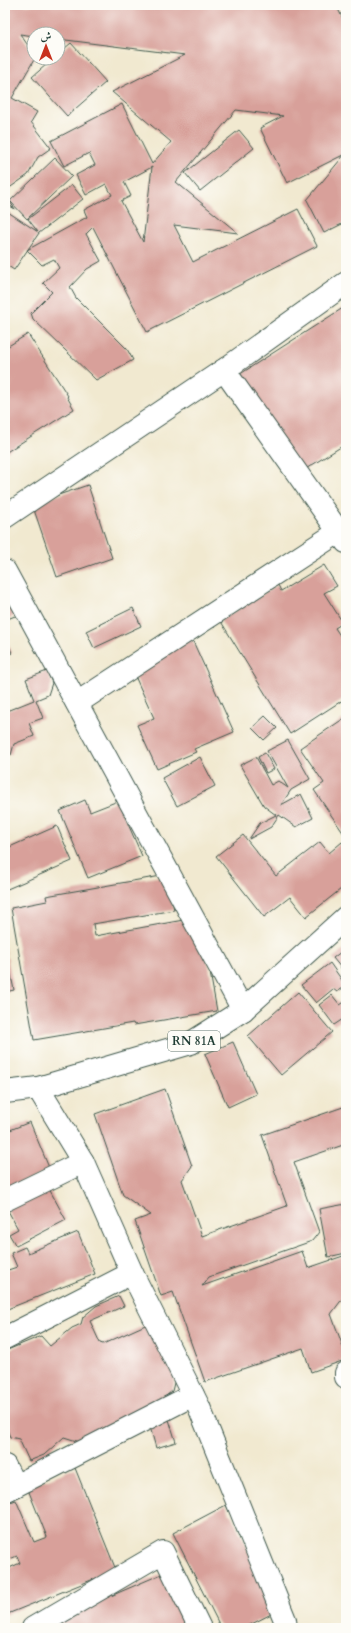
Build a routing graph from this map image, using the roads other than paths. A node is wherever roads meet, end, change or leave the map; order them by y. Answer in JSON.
{"nodes":[{"id":1,"x":346,"y":283,"type":"edge"},
{"id":2,"x":224,"y":370,"type":"junction"},
{"id":3,"x":5,"y":517,"type":"edge"},
{"id":4,"x":344,"y":534,"type":"edge"},
{"id":5,"x":5,"y":571,"type":"edge"},
{"id":6,"x":77,"y":704,"type":"junction"},
{"id":7,"x":346,"y":917,"type":"edge"},
{"id":8,"x":243,"y":1010,"type":"junction"},
{"id":9,"x":38,"y":1088,"type":"junction"},
{"id":10,"x":5,"y":1092,"type":"edge"},
{"id":11,"x":83,"y":1162,"type":"junction"},
{"id":12,"x":5,"y":1200,"type":"edge"},
{"id":13,"x":132,"y":1273,"type":"junction"},
{"id":14,"x":5,"y":1338,"type":"edge"},
{"id":15,"x":346,"y":1373,"type":"edge"},
{"id":16,"x":346,"y":1377,"type":"edge"},
{"id":17,"x":193,"y":1395,"type":"junction"},
{"id":18,"x":5,"y":1466,"type":"edge"},
{"id":19,"x":10,"y":1488,"type":"edge"},
{"id":20,"x":34,"y":1628,"type":"edge"},
{"id":21,"x":200,"y":1628,"type":"edge"},
{"id":22,"x":286,"y":1628,"type":"edge"}],
"edges":[{"from":1,"to":2,"type":"street"},
{"from":2,"to":3,"type":"street"},
{"from":2,"to":4,"type":"street"},
{"from":4,"to":6,"type":"street"},
{"from":5,"to":6,"type":"street"},
{"from":6,"to":8,"type":"street"},
{"from":7,"to":8,"type":"street","number":"RN 81A"},
{"from":8,"to":9,"type":"street","number":"RN 81A"},
{"from":9,"to":10,"type":"street","number":"RN 81A"},
{"from":9,"to":11,"type":"street"},
{"from":11,"to":12,"type":"street"},
{"from":11,"to":13,"type":"street"},
{"from":13,"to":14,"type":"street"},
{"from":13,"to":17,"type":"street"},
{"from":15,"to":16,"type":"street"},
{"from":17,"to":19,"type":"street"},
{"from":17,"to":22,"type":"street"},
{"from":18,"to":19,"type":"street"},
{"from":20,"to":21,"type":"street"}]}
